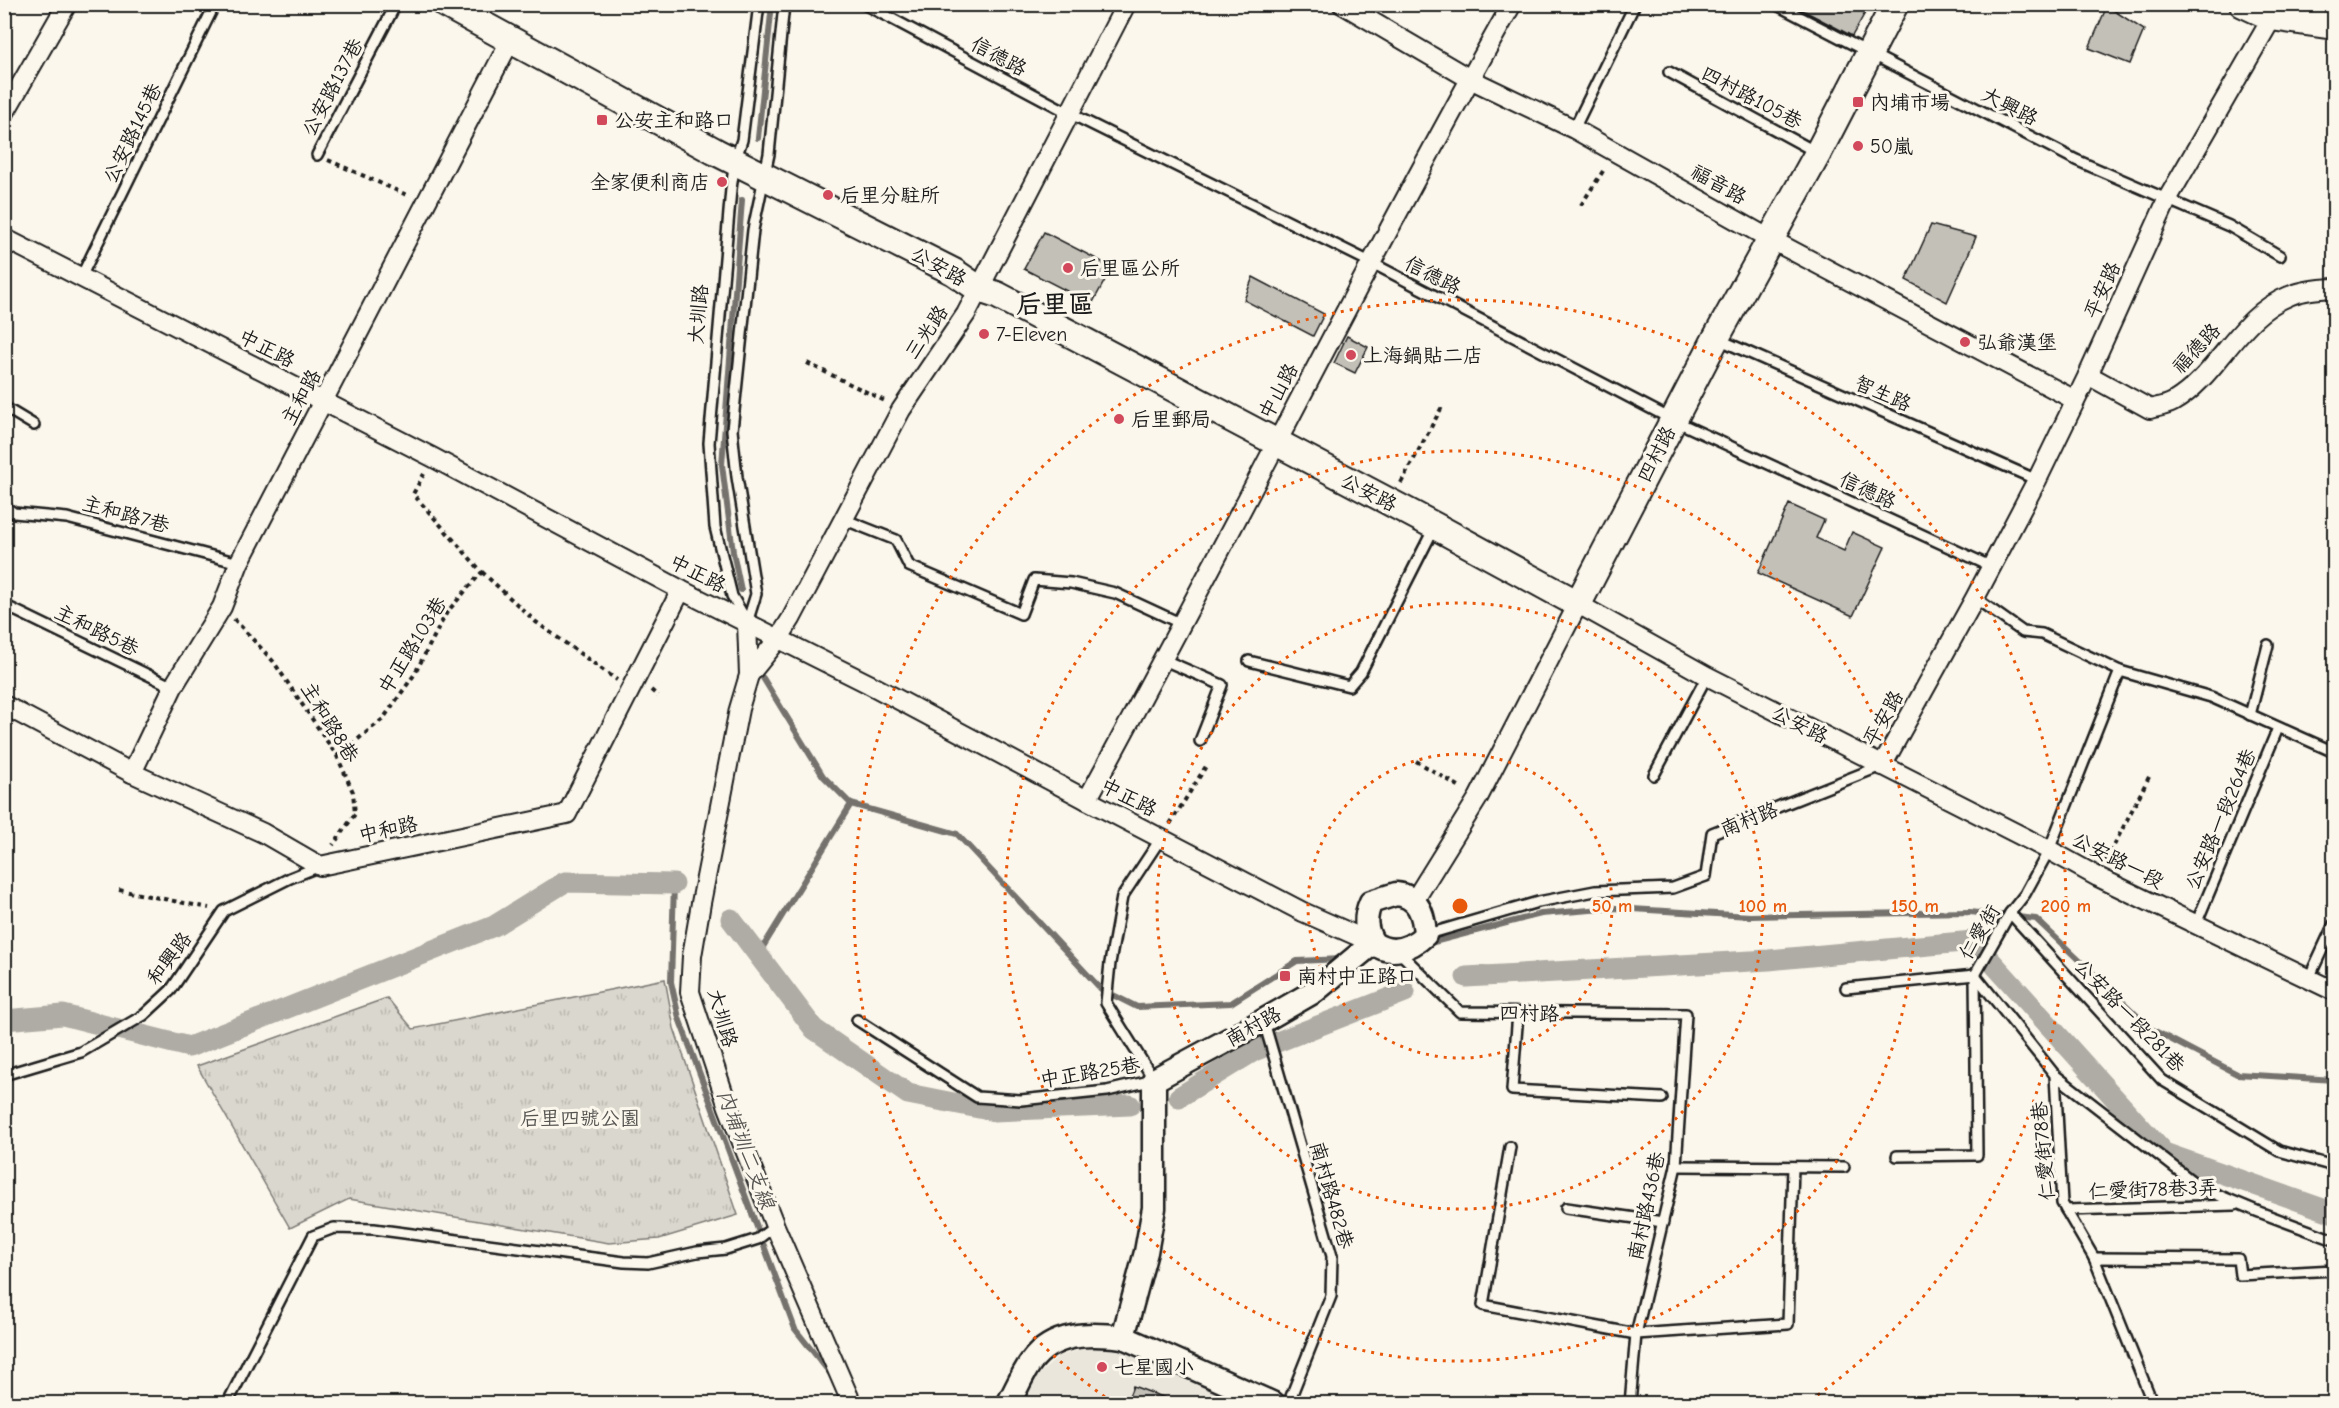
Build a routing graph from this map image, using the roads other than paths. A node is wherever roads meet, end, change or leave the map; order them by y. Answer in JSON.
{"nodes":[{"id":1,"x":67,"y":4,"type":"edge"},
{"id":2,"x":215,"y":4,"type":"edge"},
{"id":3,"x":396,"y":4,"type":"edge"},
{"id":4,"x":445,"y":4,"type":"edge"},
{"id":5,"x":759,"y":4,"type":"edge"},
{"id":6,"x":784,"y":4,"type":"edge"},
{"id":7,"x":864,"y":4,"type":"edge"},
{"id":8,"x":1126,"y":4,"type":"edge"},
{"id":9,"x":1342,"y":4,"type":"edge"},
{"id":10,"x":1512,"y":4,"type":"edge"},
{"id":11,"x":1635,"y":4,"type":"edge"},
{"id":12,"x":1775,"y":4,"type":"edge"},
{"id":13,"x":1895,"y":4,"type":"edge"},
{"id":14,"x":2243,"y":4,"type":"edge"},
{"id":15,"x":2276,"y":11,"type":"edge"},
{"id":16,"x":2334,"y":26,"type":"edge"},
{"id":17,"x":510,"y":41,"type":"junction"},
{"id":18,"x":1869,"y":54,"type":"junction"},
{"id":19,"x":1669,"y":72,"type":"dead end"},
{"id":20,"x":1470,"y":79,"type":"junction"},
{"id":21,"x":1069,"y":113,"type":"junction"},
{"id":22,"x":4,"y":114,"type":"edge"},
{"id":23,"x":1574,"y":129,"type":"junction"},
{"id":24,"x":1818,"y":153,"type":"junction"},
{"id":25,"x":317,"y":155,"type":"road end"},
{"id":26,"x":735,"y":161,"type":"junction"},
{"id":27,"x":764,"y":176,"type":"junction"},
{"id":28,"x":2168,"y":198,"type":"junction"},
{"id":29,"x":4,"y":238,"type":"edge"},
{"id":30,"x":1770,"y":239,"type":"junction"},
{"id":31,"x":2280,"y":256,"type":"dead end"},
{"id":32,"x":1372,"y":263,"type":"junction"},
{"id":33,"x":81,"y":277,"type":"junction"},
{"id":34,"x":2334,"y":288,"type":"edge"},
{"id":35,"x":979,"y":289,"type":"junction"},
{"id":36,"x":1716,"y":338,"type":"junction"},
{"id":37,"x":2088,"y":375,"type":"junction"},
{"id":38,"x":2075,"y":400,"type":"junction"},
{"id":39,"x":324,"y":402,"type":"junction"},
{"id":40,"x":4,"y":407,"type":"edge"},
{"id":41,"x":1673,"y":420,"type":"junction"},
{"id":42,"x":34,"y":425,"type":"dead end"},
{"id":43,"x":1276,"y":443,"type":"junction"},
{"id":44,"x":2037,"y":480,"type":"junction"},
{"id":45,"x":4,"y":506,"type":"edge"},
{"id":46,"x":843,"y":519,"type":"junction"},
{"id":47,"x":1435,"y":526,"type":"junction"},
{"id":48,"x":239,"y":563,"type":"junction"},
{"id":49,"x":1990,"y":566,"type":"junction"},
{"id":50,"x":681,"y":590,"type":"junction"},
{"id":51,"x":1975,"y":598,"type":"junction"},
{"id":52,"x":1578,"y":604,"type":"junction"},
{"id":53,"x":4,"y":605,"type":"edge"},
{"id":54,"x":747,"y":623,"type":"junction"},
{"id":55,"x":1182,"y":624,"type":"junction"},
{"id":56,"x":779,"y":638,"type":"junction"},
{"id":57,"x":2268,"y":645,"type":"dead end"},
{"id":58,"x":1164,"y":660,"type":"junction"},
{"id":59,"x":1249,"y":661,"type":"dead end"},
{"id":60,"x":2120,"y":671,"type":"junction"},
{"id":61,"x":749,"y":675,"type":"junction"},
{"id":62,"x":1707,"y":676,"type":"junction"},
{"id":63,"x":173,"y":687,"type":"junction"},
{"id":64,"x":4,"y":705,"type":"edge"},
{"id":65,"x":2250,"y":715,"type":"junction"},
{"id":66,"x":2278,"y":728,"type":"junction"},
{"id":67,"x":1200,"y":741,"type":"dead end"},
{"id":68,"x":2334,"y":753,"type":"edge"},
{"id":69,"x":1882,"y":766,"type":"junction"},
{"id":70,"x":132,"y":773,"type":"junction"},
{"id":71,"x":1654,"y":775,"type":"dead end"},
{"id":72,"x":1086,"y":800,"type":"junction"},
{"id":73,"x":1161,"y":838,"type":"junction"},
{"id":74,"x":2049,"y":850,"type":"junction"},
{"id":75,"x":320,"y":866,"type":"junction"},
{"id":76,"x":1414,"y":901,"type":"junction"},
{"id":77,"x":2010,"y":913,"type":"junction"},
{"id":78,"x":2196,"y":924,"type":"junction"},
{"id":79,"x":2334,"y":924,"type":"edge"},
{"id":80,"x":1425,"y":935,"type":"junction"},
{"id":81,"x":1373,"y":943,"type":"junction"},
{"id":82,"x":1397,"y":950,"type":"junction"},
{"id":83,"x":1975,"y":975,"type":"junction"},
{"id":84,"x":2309,"y":978,"type":"junction"},
{"id":85,"x":1846,"y":988,"type":"dead end"},
{"id":86,"x":2334,"y":992,"type":"edge"},
{"id":87,"x":1518,"y":1012,"type":"junction"},
{"id":88,"x":1686,"y":1014,"type":"joint"},
{"id":89,"x":857,"y":1020,"type":"dead end"},
{"id":90,"x":1265,"y":1027,"type":"junction"},
{"id":91,"x":4,"y":1075,"type":"edge"},
{"id":92,"x":2055,"y":1075,"type":"junction"},
{"id":93,"x":1154,"y":1080,"type":"junction"},
{"id":94,"x":1662,"y":1098,"type":"dead end"},
{"id":95,"x":1510,"y":1147,"type":"dead end"},
{"id":96,"x":1897,"y":1156,"type":"dead end"},
{"id":97,"x":1676,"y":1166,"type":"junction"},
{"id":98,"x":2334,"y":1166,"type":"edge"},
{"id":99,"x":1793,"y":1167,"type":"junction"},
{"id":100,"x":1844,"y":1167,"type":"dead end"},
{"id":101,"x":2241,"y":1205,"type":"junction"},
{"id":102,"x":1566,"y":1208,"type":"dead end"},
{"id":103,"x":2066,"y":1210,"type":"junction"},
{"id":104,"x":1663,"y":1222,"type":"junction"},
{"id":105,"x":775,"y":1226,"type":"junction"},
{"id":106,"x":2334,"y":1240,"type":"edge"},
{"id":107,"x":2094,"y":1258,"type":"junction"},
{"id":108,"x":2334,"y":1270,"type":"edge"},
{"id":109,"x":1636,"y":1334,"type":"junction"},
{"id":110,"x":1123,"y":1337,"type":"junction"},
{"id":111,"x":227,"y":1404,"type":"edge"},
{"id":112,"x":852,"y":1404,"type":"edge"},
{"id":113,"x":1008,"y":1404,"type":"edge"},
{"id":114,"x":1274,"y":1404,"type":"edge"},
{"id":115,"x":1288,"y":1404,"type":"edge"},
{"id":116,"x":1630,"y":1404,"type":"edge"},
{"id":117,"x":2153,"y":1404,"type":"edge"}],
"edges":[{"from":1,"to":22,"type":"street"},
{"from":2,"to":33,"type":"lane","name":"公安路145巷"},
{"from":3,"to":25,"type":"lane","name":"公安路137巷"},
{"from":4,"to":17,"type":"main road","name":"公安路"},
{"from":5,"to":26,"type":"lane","name":"大圳路"},
{"from":6,"to":27,"type":"lane","name":"大圳路"},
{"from":7,"to":21,"type":"lane","name":"信德路"},
{"from":8,"to":21,"type":"street","name":"三光路"},
{"from":9,"to":20,"type":"street","name":"福音路"},
{"from":10,"to":20,"type":"street","name":"中山路"},
{"from":11,"to":23,"type":"lane"},
{"from":12,"to":18,"type":"lane","name":"大興路"},
{"from":13,"to":18,"type":"main road","name":"四村路"},
{"from":14,"to":15,"type":"main road"},
{"from":15,"to":16,"type":"main road"},
{"from":15,"to":28,"type":"street","name":"平安路"},
{"from":17,"to":26,"type":"main road","name":"公安路"},
{"from":17,"to":39,"type":"street","name":"主和路"},
{"from":18,"to":24,"type":"main road","name":"四村路"},
{"from":18,"to":28,"type":"lane","name":"大興路"},
{"from":19,"to":24,"type":"lane","name":"四村路105巷"},
{"from":20,"to":23,"type":"street","name":"福音路"},
{"from":20,"to":32,"type":"street","name":"中山路"},
{"from":21,"to":32,"type":"lane","name":"信德路"},
{"from":21,"to":35,"type":"street","name":"三光路"},
{"from":23,"to":30,"type":"street","name":"福音路"},
{"from":24,"to":30,"type":"main road","name":"四村路"},
{"from":26,"to":27,"type":"main road","name":"公安路"},
{"from":26,"to":54,"type":"lane","name":"大圳路"},
{"from":27,"to":35,"type":"main road","name":"公安路"},
{"from":27,"to":54,"type":"lane","name":"大圳路"},
{"from":28,"to":31,"type":"lane","name":"大興路"},
{"from":28,"to":37,"type":"street","name":"平安路"},
{"from":29,"to":33,"type":"street","name":"中正路"},
{"from":30,"to":36,"type":"main road","name":"四村路"},
{"from":30,"to":38,"type":"street","name":"福音路"},
{"from":32,"to":41,"type":"lane","name":"信德路"},
{"from":32,"to":43,"type":"street","name":"中山路"},
{"from":33,"to":39,"type":"street","name":"中正路"},
{"from":34,"to":37,"type":"street","name":"福德路"},
{"from":35,"to":43,"type":"main road","name":"公安路"},
{"from":35,"to":46,"type":"street","name":"三光路"},
{"from":36,"to":41,"type":"main road","name":"四村路"},
{"from":36,"to":44,"type":"lane","name":"智生路"},
{"from":37,"to":38,"type":"street","name":"平安路"},
{"from":38,"to":44,"type":"street","name":"平安路"},
{"from":39,"to":48,"type":"street","name":"主和路"},
{"from":39,"to":50,"type":"street","name":"中正路"},
{"from":40,"to":42,"type":"lane"},
{"from":41,"to":49,"type":"lane","name":"信德路"},
{"from":41,"to":52,"type":"main road","name":"四村路"},
{"from":43,"to":47,"type":"main road","name":"公安路"},
{"from":43,"to":55,"type":"street","name":"中山路"},
{"from":44,"to":49,"type":"street","name":"平安路"},
{"from":45,"to":48,"type":"lane","name":"主和路7巷"},
{"from":46,"to":55,"type":"lane"},
{"from":46,"to":56,"type":"street","name":"三光路"},
{"from":47,"to":52,"type":"main road","name":"公安路"},
{"from":47,"to":59,"type":"lane"},
{"from":48,"to":63,"type":"street","name":"主和路"},
{"from":49,"to":51,"type":"street","name":"平安路"},
{"from":50,"to":54,"type":"street","name":"中正路"},
{"from":50,"to":75,"type":"street","name":"中和路"},
{"from":51,"to":60,"type":"lane"},
{"from":51,"to":69,"type":"street","name":"平安路"},
{"from":52,"to":62,"type":"street","name":"公安路"},
{"from":52,"to":76,"type":"street","name":"四村路"},
{"from":53,"to":63,"type":"lane","name":"主和路5巷"},
{"from":54,"to":56,"type":"street","name":"中正路"},
{"from":54,"to":61,"type":"street","name":"大圳路"},
{"from":55,"to":58,"type":"street","name":"中山路"},
{"from":56,"to":61,"type":"street","name":"三光路"},
{"from":56,"to":72,"type":"street","name":"中正路"},
{"from":57,"to":65,"type":"lane"},
{"from":58,"to":67,"type":"lane"},
{"from":58,"to":72,"type":"street","name":"中山路"},
{"from":60,"to":65,"type":"lane"},
{"from":60,"to":74,"type":"lane","name":"仁愛街"},
{"from":61,"to":105,"type":"street","name":"大圳路"},
{"from":62,"to":69,"type":"street","name":"公安路"},
{"from":62,"to":71,"type":"lane"},
{"from":63,"to":70,"type":"street","name":"主和路"},
{"from":64,"to":70,"type":"street"},
{"from":65,"to":66,"type":"lane"},
{"from":66,"to":68,"type":"lane"},
{"from":66,"to":78,"type":"lane","name":"公安路一段264巷"},
{"from":69,"to":74,"type":"street","name":"公安路一段"},
{"from":69,"to":80,"type":"lane","name":"南村路"},
{"from":70,"to":75,"type":"street"},
{"from":72,"to":73,"type":"street","name":"中正路"},
{"from":73,"to":81,"type":"street","name":"中正路"},
{"from":73,"to":93,"type":"lane","name":"中正路25巷"},
{"from":74,"to":77,"type":"lane","name":"仁愛街"},
{"from":74,"to":78,"type":"street","name":"公安路一段"},
{"from":75,"to":91,"type":"lane","name":"和興路"},
{"from":76,"to":80,"type":"street"},
{"from":76,"to":81,"type":"street"},
{"from":77,"to":83,"type":"lane","name":"仁愛街"},
{"from":77,"to":98,"type":"lane","name":"公安路一段281巷"},
{"from":78,"to":84,"type":"street","name":"公安路一段"},
{"from":79,"to":84,"type":"lane"},
{"from":80,"to":82,"type":"street","name":"南村路"},
{"from":81,"to":82,"type":"street"},
{"from":81,"to":90,"type":"street","name":"南村路"},
{"from":82,"to":87,"type":"lane","name":"四村路"},
{"from":83,"to":85,"type":"lane"},
{"from":83,"to":92,"type":"lane","name":"仁愛街78巷"},
{"from":83,"to":96,"type":"lane","name":"仁愛街"},
{"from":84,"to":86,"type":"street","name":"公安路一段"},
{"from":87,"to":88,"type":"lane","name":"四村路"},
{"from":87,"to":94,"type":"lane"},
{"from":88,"to":97,"type":"lane","name":"南村路436巷"},
{"from":89,"to":93,"type":"lane","name":"中正路25巷"},
{"from":90,"to":93,"type":"street","name":"南村路"},
{"from":90,"to":115,"type":"lane","name":"南村路482巷"},
{"from":92,"to":101,"type":"lane"},
{"from":92,"to":103,"type":"lane","name":"仁愛街78巷"},
{"from":93,"to":110,"type":"street"},
{"from":95,"to":109,"type":"lane"},
{"from":97,"to":99,"type":"lane"},
{"from":97,"to":104,"type":"lane","name":"南村路436巷"},
{"from":99,"to":100,"type":"lane"},
{"from":99,"to":109,"type":"lane"},
{"from":101,"to":103,"type":"lane","name":"仁愛街78巷3弄"},
{"from":101,"to":106,"type":"lane"},
{"from":102,"to":104,"type":"lane"},
{"from":103,"to":107,"type":"lane","name":"仁愛街78巷"},
{"from":104,"to":109,"type":"lane","name":"南村路436巷"},
{"from":105,"to":111,"type":"lane"},
{"from":105,"to":112,"type":"street","name":"大圳路"},
{"from":107,"to":108,"type":"lane"},
{"from":107,"to":117,"type":"lane","name":"仁愛街78巷"},
{"from":109,"to":116,"type":"lane","name":"南村路436巷"},
{"from":110,"to":113,"type":"street"},
{"from":110,"to":114,"type":"street"}]}
